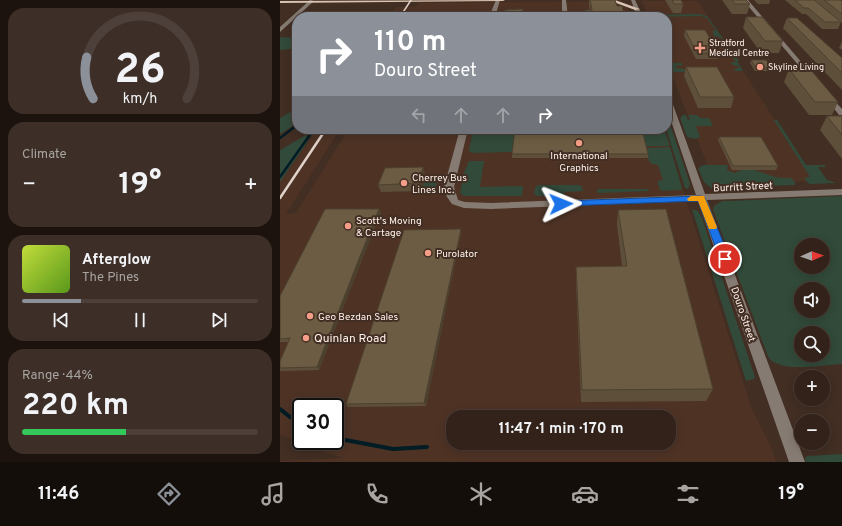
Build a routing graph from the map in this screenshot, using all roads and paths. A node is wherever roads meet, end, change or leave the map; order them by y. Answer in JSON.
{"nodes":[{"id":1,"x":498,"y":0,"type":"edge"},
{"id":2,"x":503,"y":0,"type":"edge"},
{"id":3,"x":564,"y":0,"type":"edge"},
{"id":4,"x":610,"y":0,"type":"edge"},
{"id":5,"x":633,"y":0,"type":"edge"},
{"id":6,"x":745,"y":0,"type":"edge"},
{"id":7,"x":310,"y":1,"type":"edge"},
{"id":8,"x":280,"y":2,"type":"edge"},
{"id":9,"x":637,"y":9,"type":"junction"},
{"id":10,"x":299,"y":12,"type":"edge"},
{"id":11,"x":494,"y":12,"type":"edge"},
{"id":12,"x":565,"y":12,"type":"edge"},
{"id":13,"x":638,"y":12,"type":"edge"},
{"id":14,"x":292,"y":18,"type":"edge"},
{"id":15,"x":280,"y":30,"type":"edge"},
{"id":16,"x":842,"y":113,"type":"edge"},
{"id":17,"x":672,"y":114,"type":"edge"},
{"id":18,"x":463,"y":134,"type":"edge"},
{"id":19,"x":842,"y":192,"type":"edge"},
{"id":20,"x":701,"y":198,"type":"junction"},
{"id":21,"x":796,"y":462,"type":"edge"}],
"edges":[{"from":1,"to":2,"type":"main road"},
{"from":1,"to":7,"type":"main road"},
{"from":1,"to":11,"type":"street"},
{"from":3,"to":12,"type":"street"},
{"from":4,"to":9,"type":"main road"},
{"from":5,"to":9,"type":"street"},
{"from":6,"to":16,"type":"street"},
{"from":7,"to":8,"type":"main road"},
{"from":7,"to":10,"type":"street"},
{"from":9,"to":13,"type":"street"},
{"from":14,"to":15,"type":"street"},
{"from":17,"to":20,"type":"street","name":"Douro Street"},
{"from":18,"to":20,"type":"street","name":"Burritt Street"},
{"from":19,"to":20,"type":"street","name":"Burritt Street"},
{"from":20,"to":21,"type":"street","name":"Douro Street"}]}
